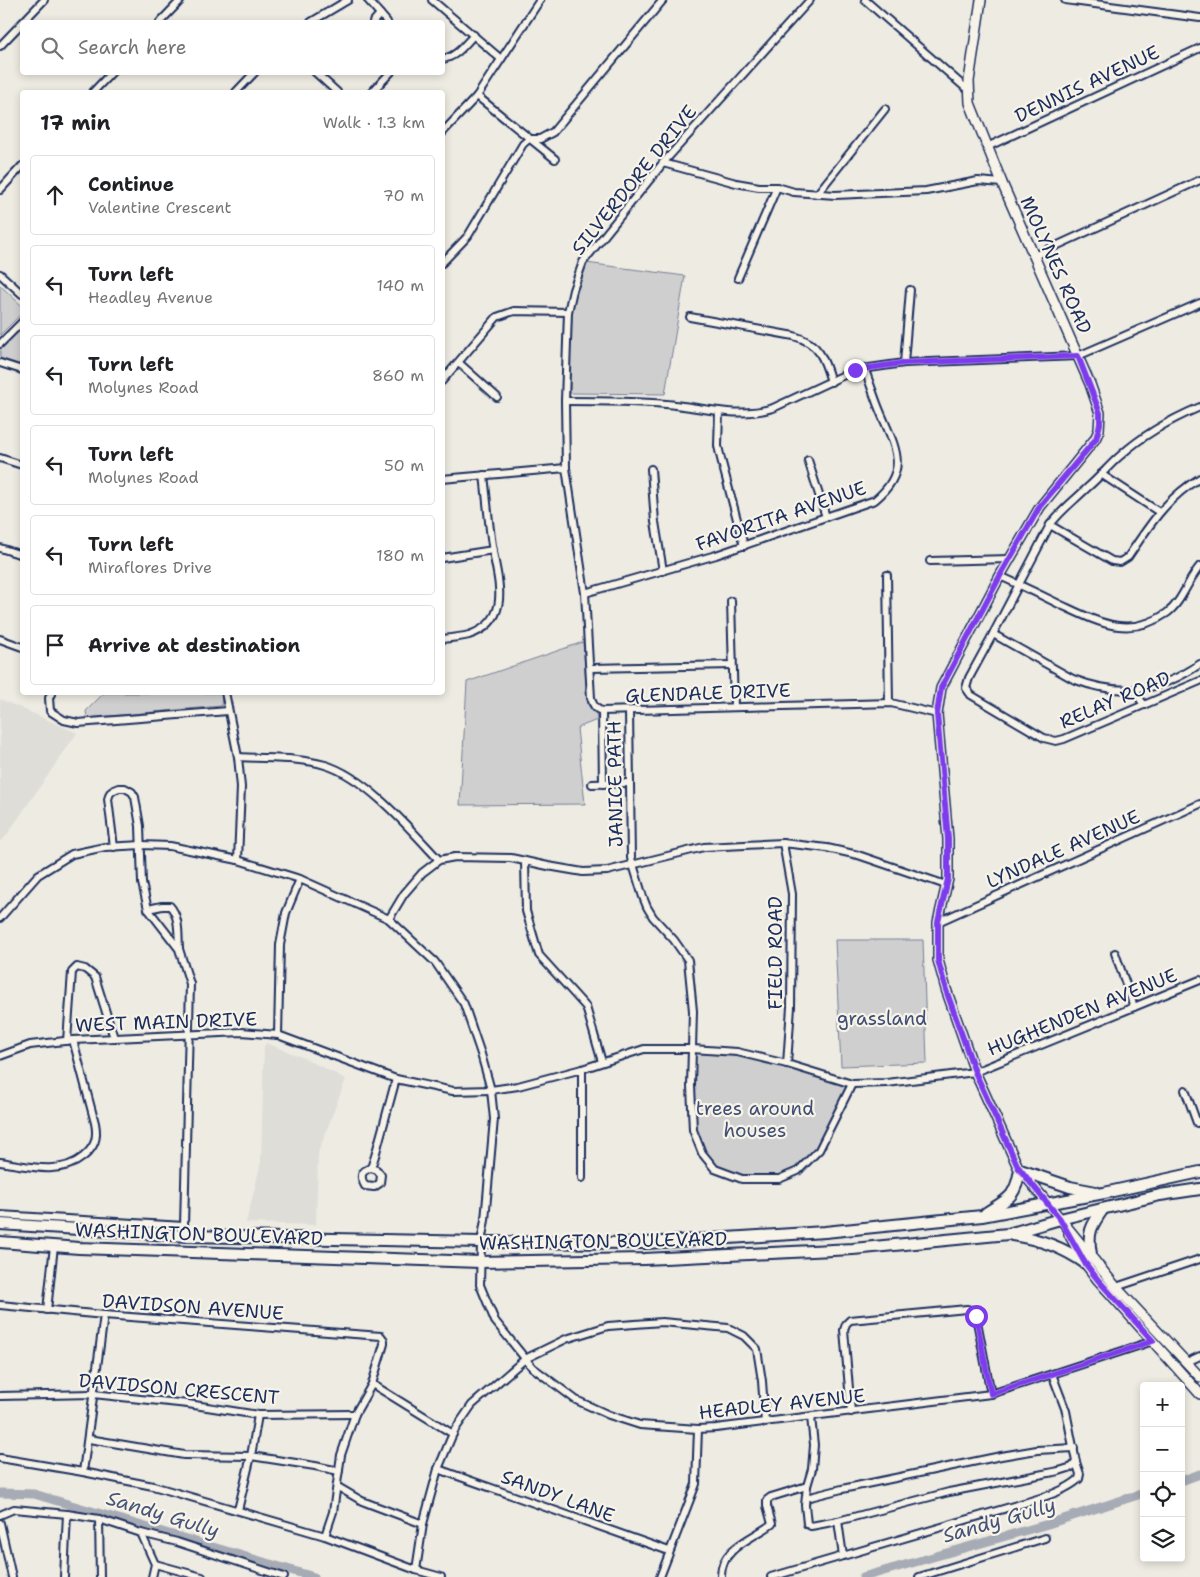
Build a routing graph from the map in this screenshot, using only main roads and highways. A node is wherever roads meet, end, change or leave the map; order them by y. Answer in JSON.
{"nodes":[{"id":1,"x":981,"y":0,"type":"edge"},
{"id":2,"x":1020,"y":1170,"type":"junction"},
{"id":3,"x":1200,"y":1172,"type":"edge"},
{"id":4,"x":1200,"y":1189,"type":"edge"},
{"id":5,"x":1104,"y":1193,"type":"junction"},
{"id":6,"x":1048,"y":1204,"type":"junction"},
{"id":7,"x":1103,"y":1209,"type":"junction"},
{"id":8,"x":982,"y":1216,"type":"junction"},
{"id":9,"x":1060,"y":1219,"type":"junction"},
{"id":10,"x":0,"y":1224,"type":"edge"},
{"id":11,"x":1008,"y":1234,"type":"junction"},
{"id":12,"x":0,"y":1242,"type":"edge"},
{"id":13,"x":1091,"y":1254,"type":"junction"},
{"id":14,"x":1085,"y":1263,"type":"junction"},
{"id":15,"x":1200,"y":1377,"type":"edge"},
{"id":16,"x":1200,"y":1394,"type":"edge"}],
"edges":[{"from":1,"to":2,"type":"main road","name":"MOLYNES ROAD"},
{"from":2,"to":5,"type":"highway"},
{"from":2,"to":6,"type":"main road","name":"MOLYNES ROAD"},
{"from":2,"to":8,"type":"highway"},
{"from":3,"to":5,"type":"highway","name":"WASHINGTON BOULEVARD"},
{"from":4,"to":7,"type":"highway","name":"WASHINGTON BOULEVARD"},
{"from":5,"to":6,"type":"highway","name":"WASHINGTON BOULEVARD"},
{"from":6,"to":8,"type":"highway","name":"WASHINGTON BOULEVARD"},
{"from":6,"to":9,"type":"main road","name":"MOLYNES ROAD"},
{"from":7,"to":9,"type":"highway","name":"WASHINGTON BOULEVARD"},
{"from":7,"to":13,"type":"highway"},
{"from":8,"to":10,"type":"highway","name":"WASHINGTON BOULEVARD"},
{"from":9,"to":11,"type":"highway","name":"WASHINGTON BOULEVARD"},
{"from":9,"to":13,"type":"main road","name":"MOLYNES ROAD"},
{"from":9,"to":14,"type":"main road","name":"MOLYNES ROAD"},
{"from":11,"to":12,"type":"highway","name":"WASHINGTON BOULEVARD"},
{"from":11,"to":14,"type":"highway"},
{"from":13,"to":15,"type":"main road","name":"MOLYNES ROAD"},
{"from":14,"to":16,"type":"main road","name":"MOLYNES ROAD"}]}
